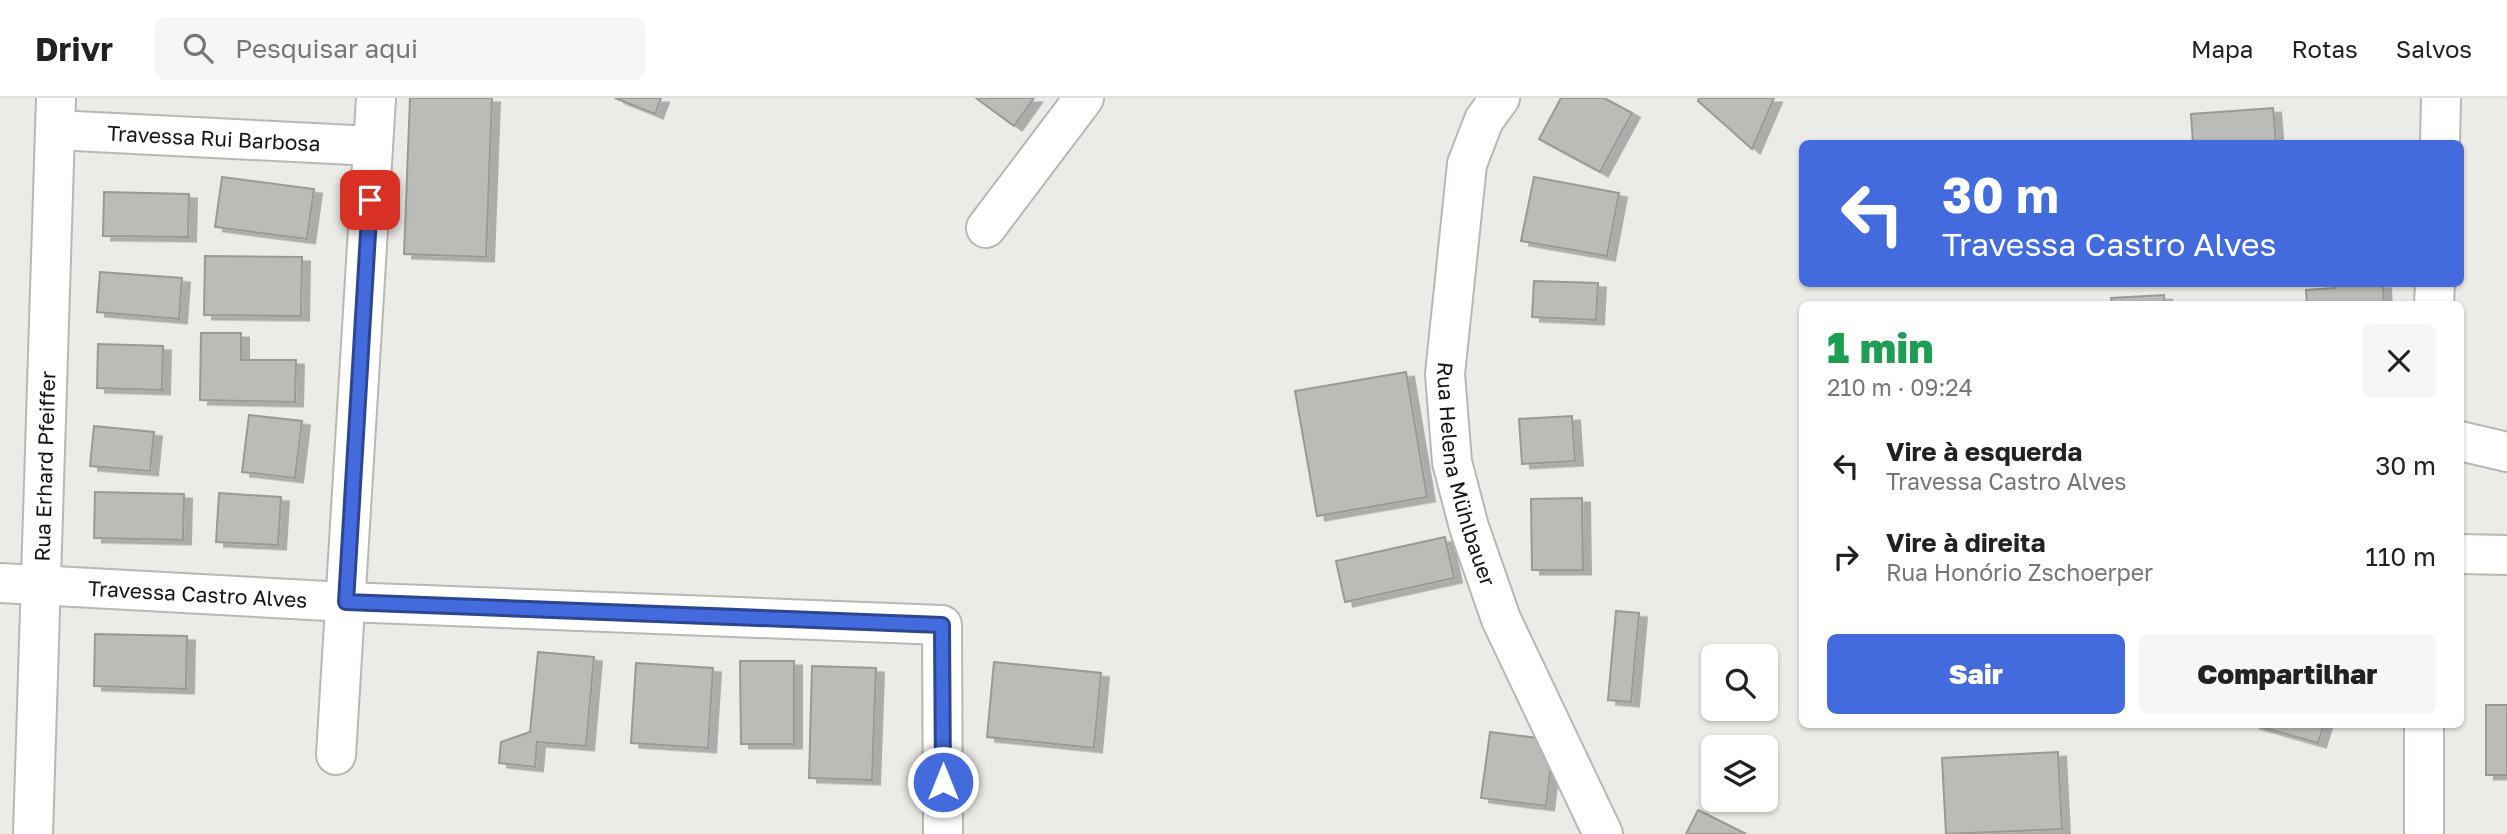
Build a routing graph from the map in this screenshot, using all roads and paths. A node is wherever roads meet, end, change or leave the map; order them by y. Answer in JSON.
{"nodes":[{"id":1,"x":376,"y":98,"type":"edge"},
{"id":2,"x":1084,"y":98,"type":"edge"},
{"id":3,"x":1500,"y":98,"type":"edge"},
{"id":4,"x":2441,"y":98,"type":"edge"},
{"id":5,"x":55,"y":114,"type":"edge"},
{"id":6,"x":2440,"y":140,"type":"edge"},
{"id":7,"x":373,"y":146,"type":"junction"},
{"id":8,"x":986,"y":228,"type":"dead end"},
{"id":9,"x":2464,"y":442,"type":"edge"},
{"id":10,"x":2507,"y":452,"type":"edge"},
{"id":11,"x":2464,"y":554,"type":"edge"},
{"id":12,"x":2507,"y":555,"type":"edge"},
{"id":13,"x":0,"y":583,"type":"edge"},
{"id":14,"x":40,"y":586,"type":"junction"},
{"id":15,"x":346,"y":602,"type":"junction"},
{"id":16,"x":2424,"y":728,"type":"edge"},
{"id":17,"x":336,"y":755,"type":"dead end"},
{"id":18,"x":33,"y":834,"type":"edge"},
{"id":19,"x":943,"y":834,"type":"edge"},
{"id":20,"x":1603,"y":834,"type":"edge"},
{"id":21,"x":2424,"y":834,"type":"edge"}],
"edges":[{"from":1,"to":7,"type":"street"},
{"from":2,"to":8,"type":"street"},
{"from":3,"to":20,"type":"street","name":"Rua Helena Mühlbauer"},
{"from":4,"to":6,"type":"street"},
{"from":5,"to":7,"type":"street","name":"Travessa Rui Barbosa"},
{"from":5,"to":14,"type":"street","name":"Rua Erhard Pfeiffer"},
{"from":7,"to":15,"type":"street"},
{"from":9,"to":10,"type":"street"},
{"from":11,"to":12,"type":"street"},
{"from":13,"to":14,"type":"street","name":"Travessa Castro Alves"},
{"from":14,"to":15,"type":"street","name":"Travessa Castro Alves"},
{"from":14,"to":18,"type":"street","name":"Rua Erhard Pfeiffer"},
{"from":15,"to":17,"type":"street"},
{"from":15,"to":19,"type":"street","name":"Travessa Castro Alves"},
{"from":16,"to":21,"type":"street"}]}
